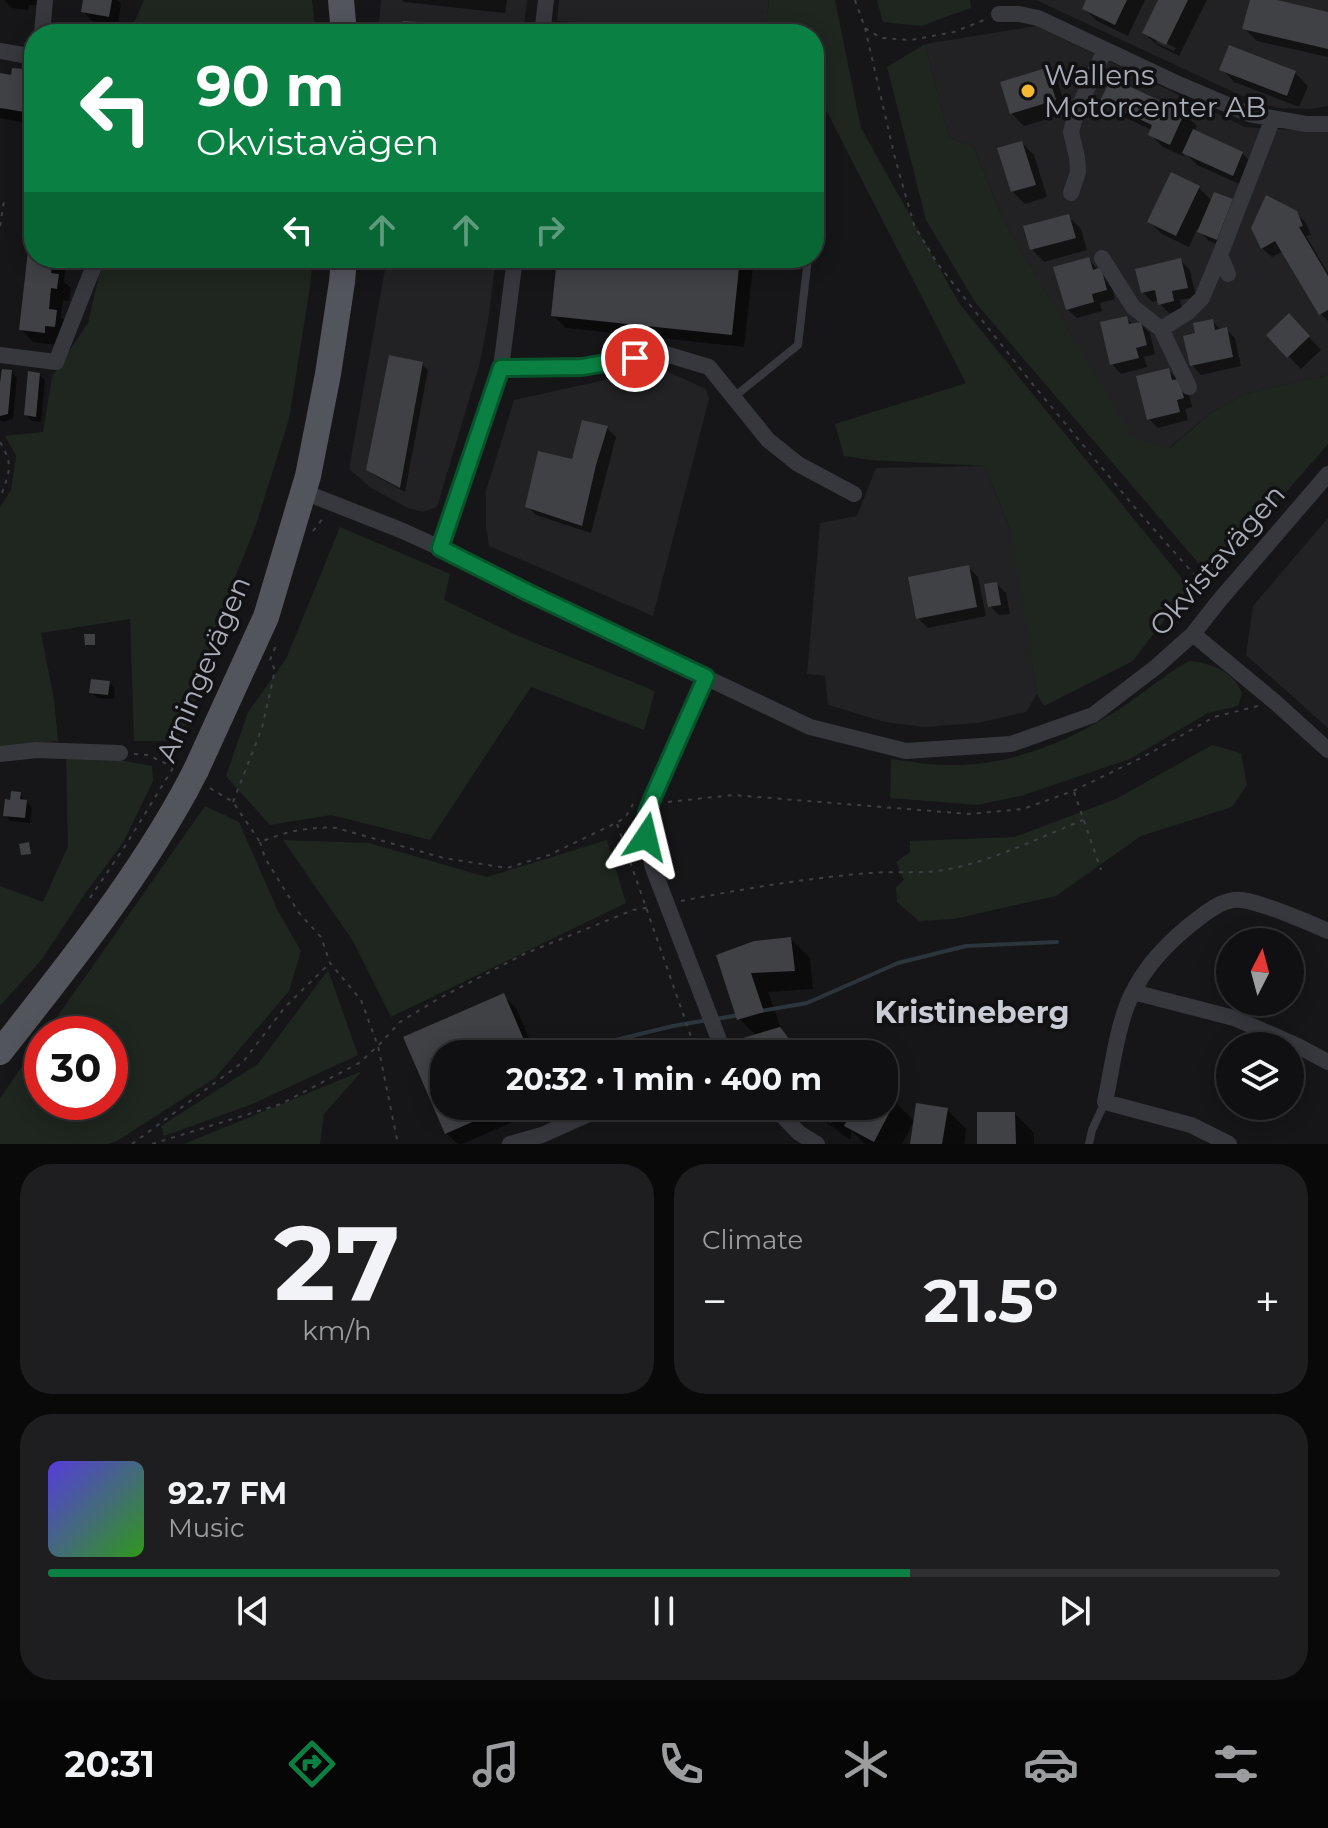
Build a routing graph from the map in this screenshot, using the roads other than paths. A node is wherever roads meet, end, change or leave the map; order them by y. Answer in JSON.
{"nodes":[{"id":1,"x":45,"y":0,"type":"edge"},
{"id":2,"x":341,"y":0,"type":"edge"},
{"id":3,"x":546,"y":0,"type":"edge"},
{"id":4,"x":999,"y":14,"type":"road end"},
{"id":5,"x":43,"y":24,"type":"edge"},
{"id":6,"x":343,"y":24,"type":"edge"},
{"id":7,"x":543,"y":24,"type":"edge"},
{"id":8,"x":1105,"y":50,"type":"junction"},
{"id":9,"x":0,"y":51,"type":"edge"},
{"id":10,"x":24,"y":55,"type":"edge"},
{"id":11,"x":1273,"y":118,"type":"junction"},
{"id":12,"x":1328,"y":124,"type":"edge"},
{"id":13,"x":1071,"y":193,"type":"dead end"},
{"id":14,"x":1220,"y":255,"type":"junction"},
{"id":15,"x":1102,"y":258,"type":"dead end"},
{"id":16,"x":93,"y":268,"type":"edge"},
{"id":17,"x":343,"y":268,"type":"edge"},
{"id":18,"x":514,"y":268,"type":"edge"},
{"id":19,"x":807,"y":268,"type":"edge"},
{"id":20,"x":1228,"y":274,"type":"dead end"},
{"id":21,"x":1161,"y":329,"type":"junction"},
{"id":22,"x":0,"y":355,"type":"edge"},
{"id":23,"x":501,"y":368,"type":"junction"},
{"id":24,"x":1189,"y":387,"type":"dead end"},
{"id":25,"x":734,"y":397,"type":"junction"},
{"id":26,"x":1328,"y":474,"type":"edge"},
{"id":27,"x":304,"y":492,"type":"junction"},
{"id":28,"x":854,"y":494,"type":"dead end"},
{"id":29,"x":440,"y":548,"type":"junction"},
{"id":30,"x":1193,"y":634,"type":"junction"},
{"id":31,"x":706,"y":677,"type":"junction"},
{"id":32,"x":1328,"y":750,"type":"edge"},
{"id":33,"x":120,"y":753,"type":"road end"},
{"id":34,"x":0,"y":754,"type":"edge"},
{"id":35,"x":1328,"y":931,"type":"edge"},
{"id":36,"x":1133,"y":992,"type":"junction"},
{"id":37,"x":716,"y":1040,"type":"edge"},
{"id":38,"x":0,"y":1052,"type":"edge"},
{"id":39,"x":1328,"y":1062,"type":"edge"},
{"id":40,"x":1105,"y":1102,"type":"junction"},
{"id":41,"x":576,"y":1120,"type":"edge"},
{"id":42,"x":786,"y":1120,"type":"edge"},
{"id":43,"x":510,"y":1144,"type":"edge"},
{"id":44,"x":817,"y":1144,"type":"edge"},
{"id":45,"x":1089,"y":1144,"type":"edge"},
{"id":46,"x":1229,"y":1144,"type":"edge"}],
"edges":[{"from":1,"to":5,"type":"street"},
{"from":2,"to":6,"type":"main road"},
{"from":3,"to":7,"type":"street"},
{"from":4,"to":8,"type":"street"},
{"from":8,"to":11,"type":"street"},
{"from":8,"to":13,"type":"street"},
{"from":9,"to":10,"type":"street"},
{"from":11,"to":12,"type":"street"},
{"from":11,"to":14,"type":"street"},
{"from":14,"to":20,"type":"street"},
{"from":14,"to":21,"type":"street"},
{"from":15,"to":21,"type":"street"},
{"from":16,"to":22,"type":"street"},
{"from":17,"to":27,"type":"main road","name":"Arningevägen"},
{"from":18,"to":23,"type":"street"},
{"from":19,"to":25,"type":"lane"},
{"from":21,"to":24,"type":"street"},
{"from":23,"to":25,"type":"street"},
{"from":23,"to":29,"type":"street"},
{"from":25,"to":28,"type":"street"},
{"from":26,"to":30,"type":"street","name":"Okvistavägen"},
{"from":27,"to":29,"type":"street","name":"Okvistavägen"},
{"from":27,"to":38,"type":"main road","name":"Arningevägen"},
{"from":29,"to":31,"type":"street","name":"Okvistavägen"},
{"from":30,"to":31,"type":"street","name":"Okvistavägen"},
{"from":30,"to":32,"type":"street"},
{"from":31,"to":37,"type":"street"},
{"from":33,"to":34,"type":"street"},
{"from":35,"to":36,"type":"street"},
{"from":36,"to":39,"type":"street"},
{"from":36,"to":40,"type":"street"},
{"from":40,"to":45,"type":"lane"},
{"from":40,"to":46,"type":"street"},
{"from":41,"to":43,"type":"street"},
{"from":42,"to":44,"type":"street"}]}
